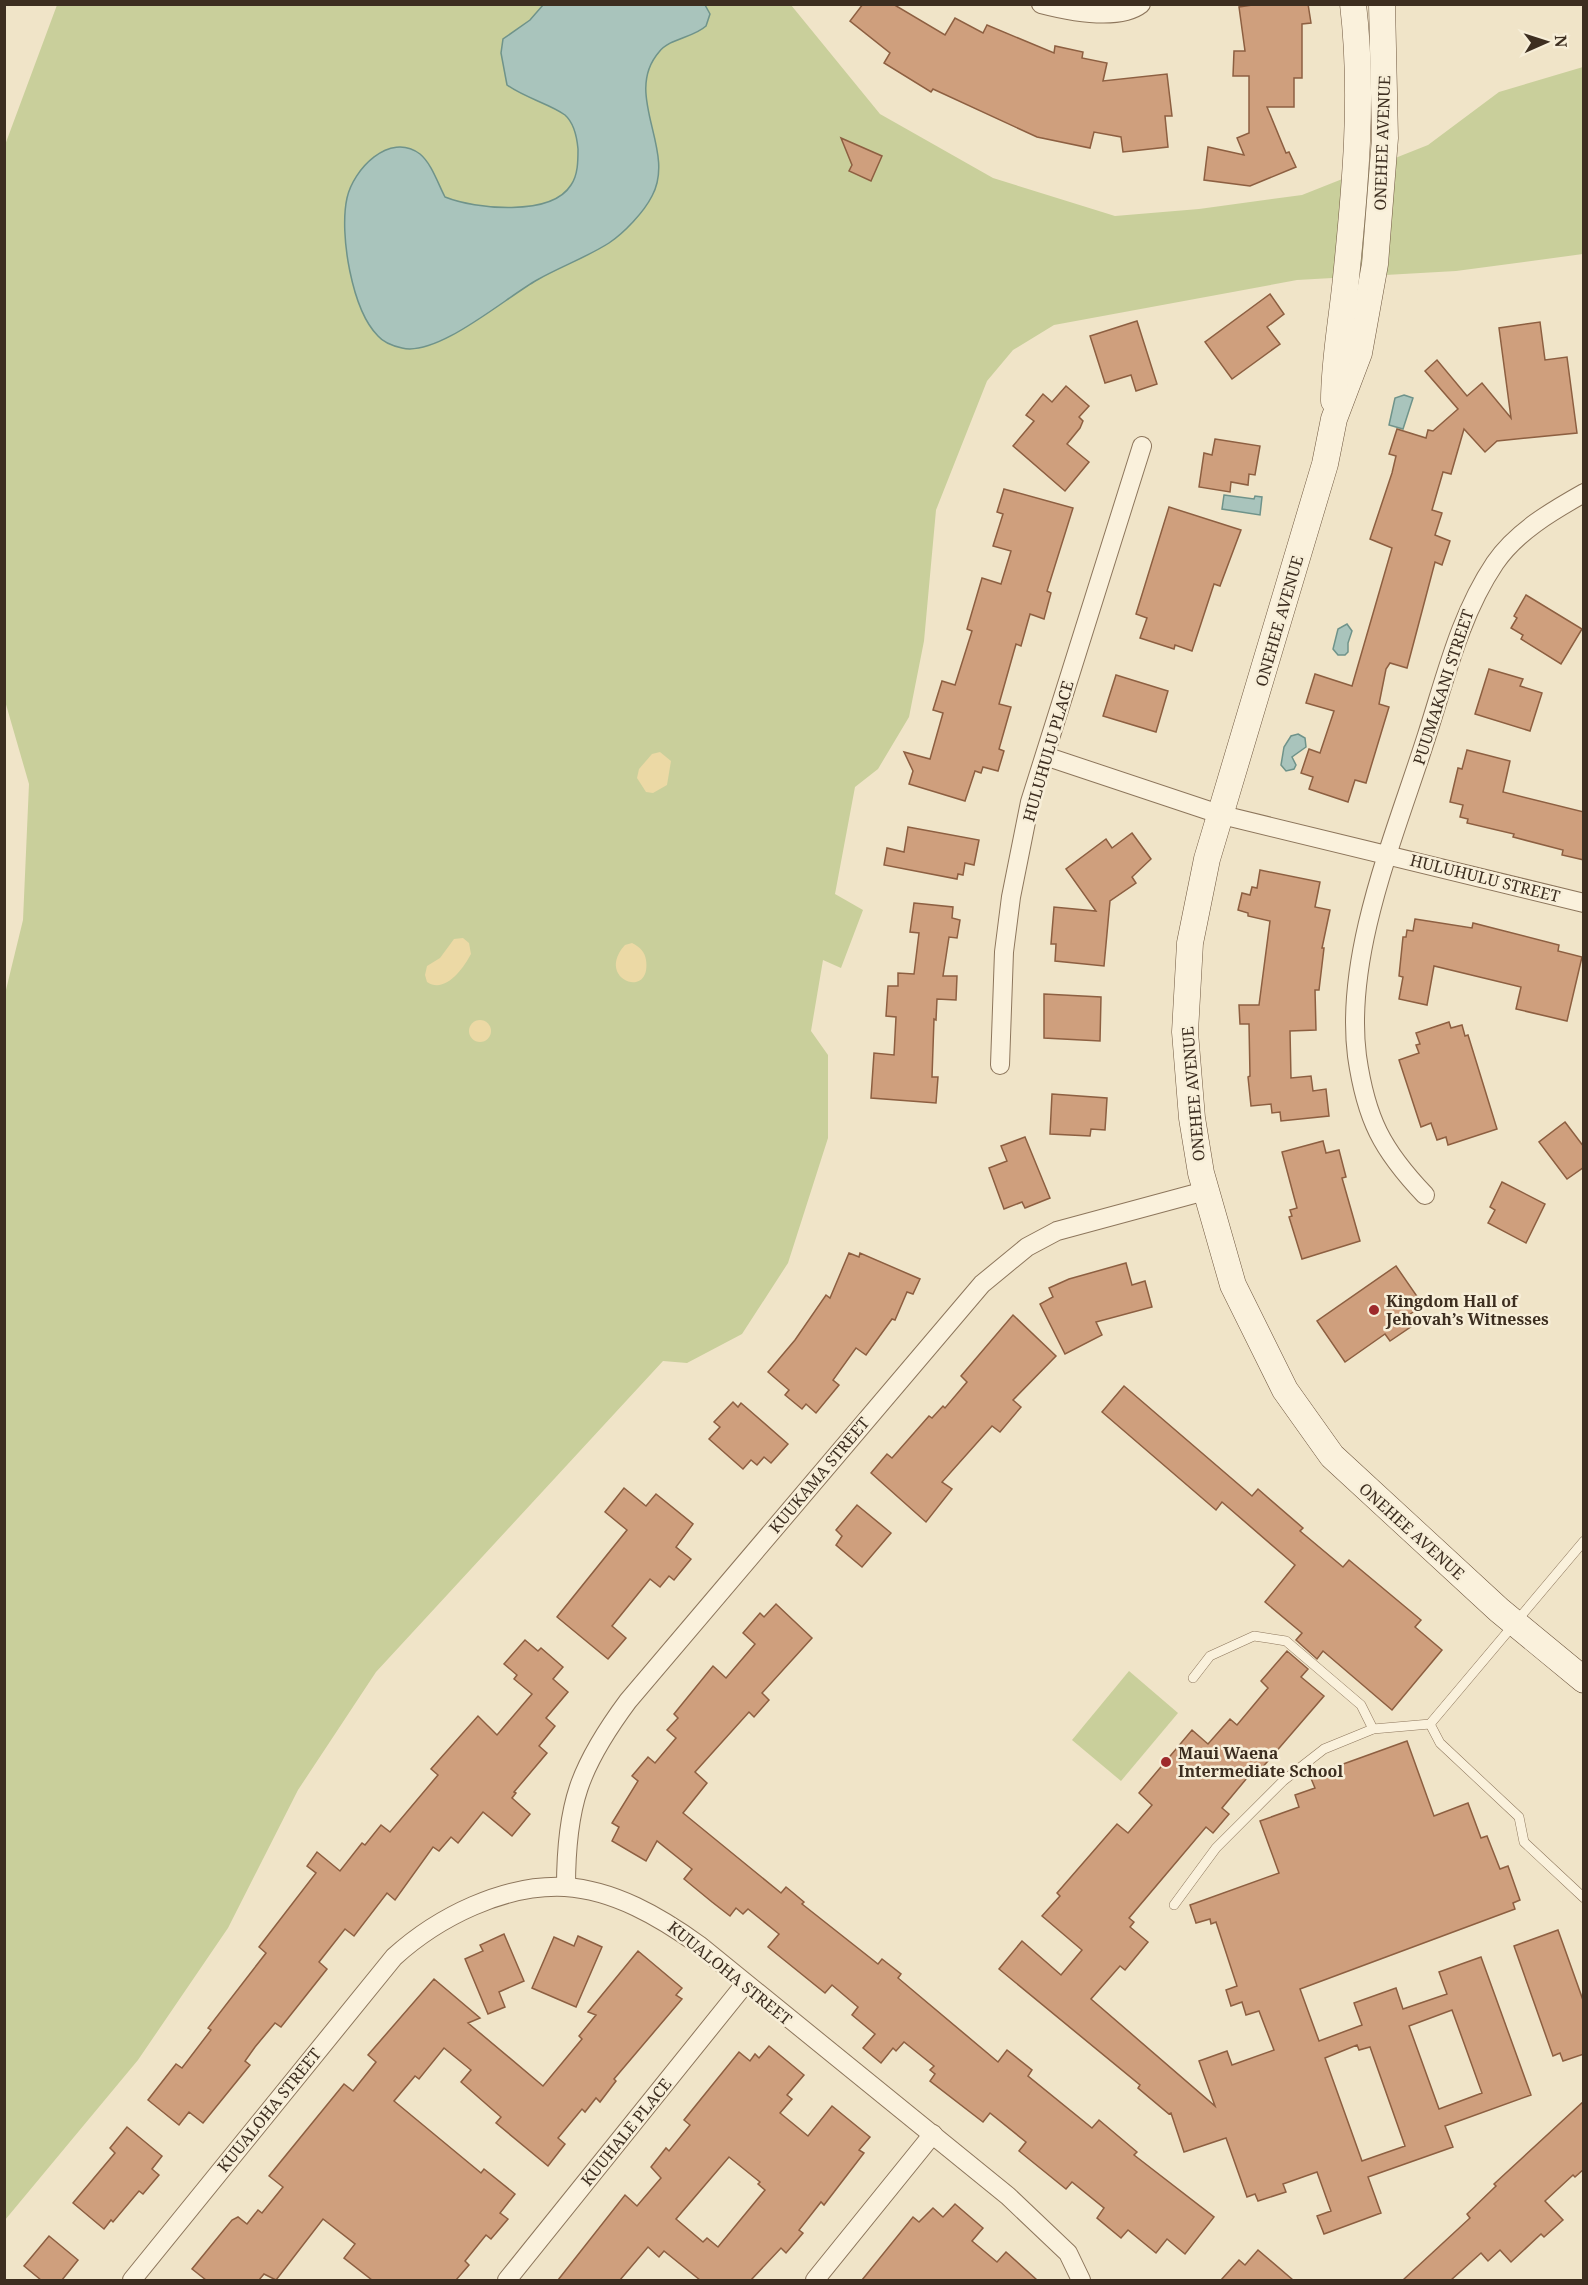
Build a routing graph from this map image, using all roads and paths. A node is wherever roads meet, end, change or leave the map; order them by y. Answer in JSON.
{"nodes":[{"id":1,"x":1041,"y":4,"type":"edge"},
{"id":2,"x":1141,"y":4,"type":"edge"},
{"id":3,"x":1353,"y":4,"type":"edge"},
{"id":4,"x":1382,"y":4,"type":"edge"},
{"id":5,"x":1335,"y":420,"type":"junction"},
{"id":6,"x":1142,"y":446,"type":"dead end"},
{"id":7,"x":1584,"y":493,"type":"edge"},
{"id":8,"x":1045,"y":756,"type":"junction"},
{"id":9,"x":1222,"y":815,"type":"junction"},
{"id":10,"x":1387,"y":854,"type":"junction"},
{"id":11,"x":1584,"y":903,"type":"edge"},
{"id":12,"x":1000,"y":1065,"type":"dead end"},
{"id":13,"x":1205,"y":1191,"type":"junction"},
{"id":14,"x":1425,"y":1195,"type":"dead end"},
{"id":15,"x":1584,"y":1541,"type":"edge"},
{"id":16,"x":1513,"y":1622,"type":"junction"},
{"id":17,"x":1193,"y":1678,"type":"dead end"},
{"id":18,"x":1584,"y":1680,"type":"edge"},
{"id":19,"x":1430,"y":1724,"type":"junction"},
{"id":20,"x":1373,"y":1729,"type":"junction"},
{"id":21,"x":566,"y":1887,"type":"junction"},
{"id":22,"x":1584,"y":1898,"type":"edge"},
{"id":23,"x":1174,"y":1905,"type":"dead end"},
{"id":24,"x":745,"y":1984,"type":"junction"},
{"id":25,"x":933,"y":2134,"type":"junction"},
{"id":26,"x":132,"y":2280,"type":"edge"},
{"id":27,"x":507,"y":2280,"type":"edge"},
{"id":28,"x":815,"y":2280,"type":"edge"},
{"id":29,"x":1081,"y":2280,"type":"edge"}],
"edges":[{"from":1,"to":2,"type":"street"},
{"from":3,"to":5,"type":"street","name":"ONEHEE AVENUE"},
{"from":4,"to":5,"type":"street","name":"ONEHEE AVENUE"},
{"from":5,"to":9,"type":"street","name":"ONEHEE AVENUE"},
{"from":6,"to":8,"type":"street","name":"HULUHULU PLACE"},
{"from":7,"to":10,"type":"street","name":"PUUMAKANI STREET"},
{"from":8,"to":9,"type":"street","name":"HULUHULU STREET"},
{"from":8,"to":12,"type":"street","name":"HULUHULU PLACE"},
{"from":9,"to":10,"type":"street","name":"HULUHULU STREET"},
{"from":9,"to":13,"type":"street","name":"ONEHEE AVENUE"},
{"from":10,"to":11,"type":"street","name":"HULUHULU STREET"},
{"from":10,"to":14,"type":"street","name":"PUUMAKANI STREET"},
{"from":13,"to":16,"type":"street","name":"ONEHEE AVENUE"},
{"from":13,"to":21,"type":"street","name":"KUUKAMA STREET"},
{"from":15,"to":16,"type":"lane"},
{"from":16,"to":18,"type":"street","name":"ONEHEE AVENUE"},
{"from":16,"to":19,"type":"lane"},
{"from":17,"to":20,"type":"lane"},
{"from":19,"to":20,"type":"lane"},
{"from":19,"to":22,"type":"lane"},
{"from":20,"to":23,"type":"lane"},
{"from":21,"to":24,"type":"street","name":"KUUALOHA STREET"},
{"from":21,"to":26,"type":"street","name":"KUUALOHA STREET"},
{"from":24,"to":25,"type":"street","name":"KUUALOHA STREET"},
{"from":24,"to":27,"type":"street","name":"KUUHALE PLACE"},
{"from":25,"to":28,"type":"street"},
{"from":25,"to":29,"type":"street","name":"KUUALOHA STREET"}]}
